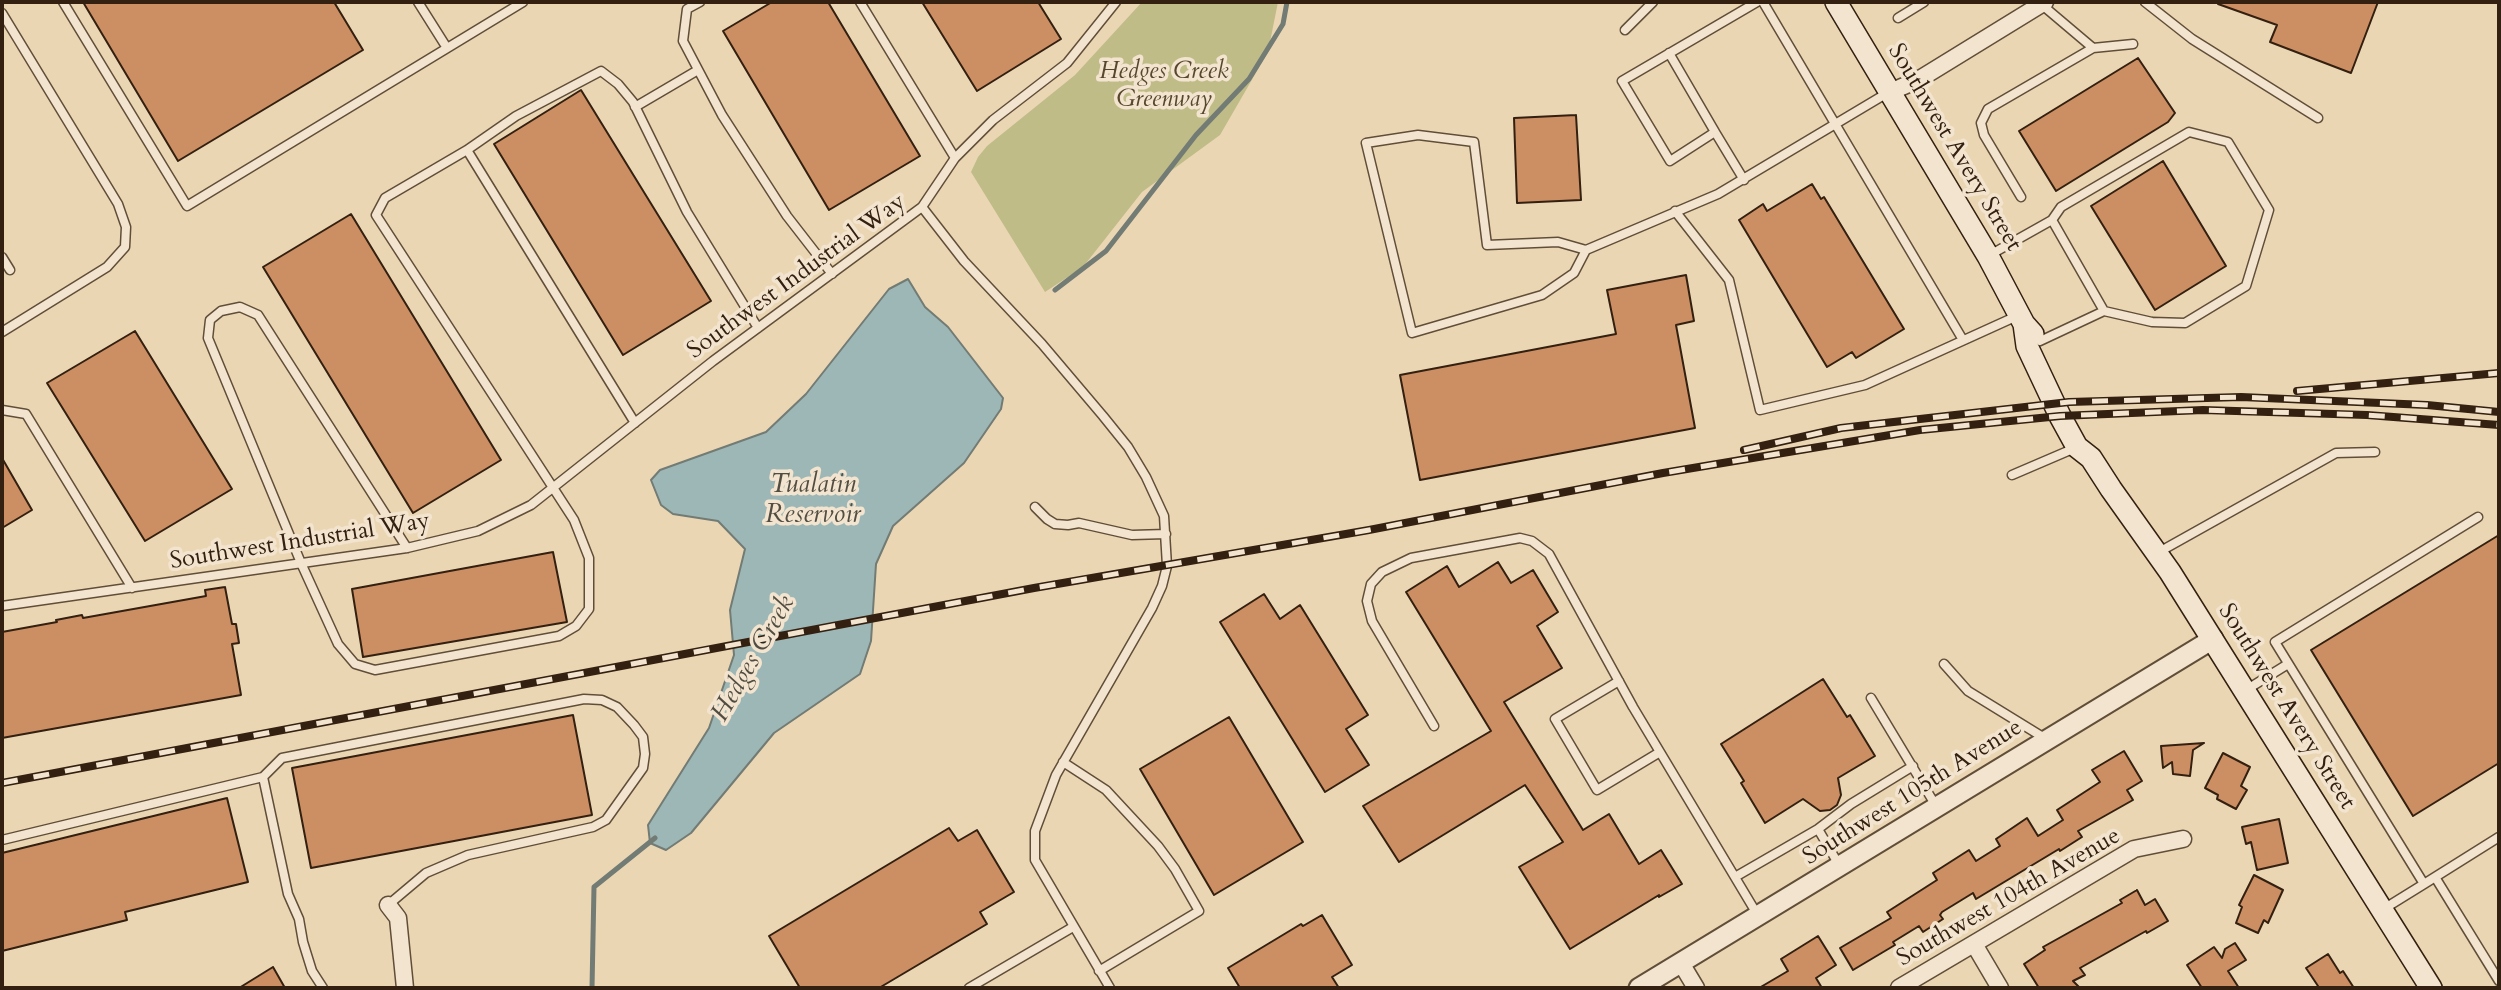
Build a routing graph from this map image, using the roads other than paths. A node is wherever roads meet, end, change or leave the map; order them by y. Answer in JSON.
{"nodes":[{"id":1,"x":63,"y":2,"type":"edge"},
{"id":2,"x":418,"y":2,"type":"edge"},
{"id":3,"x":523,"y":2,"type":"edge"},
{"id":4,"x":699,"y":2,"type":"edge"},
{"id":5,"x":860,"y":2,"type":"edge"},
{"id":6,"x":1116,"y":2,"type":"edge"},
{"id":7,"x":1653,"y":2,"type":"edge"},
{"id":8,"x":1756,"y":2,"type":"edge"},
{"id":9,"x":1763,"y":2,"type":"edge"},
{"id":10,"x":1836,"y":2,"type":"edge"},
{"id":11,"x":1924,"y":2,"type":"edge"},
{"id":12,"x":2145,"y":2,"type":"edge"},
{"id":13,"x":2042,"y":3,"type":"edge"},
{"id":14,"x":2,"y":13,"type":"edge"},
{"id":15,"x":1898,"y":18,"type":"dead end"},
{"id":16,"x":1625,"y":30,"type":"dead end"},
{"id":17,"x":2133,"y":44,"type":"dead end"},
{"id":18,"x":447,"y":48,"type":"junction"},
{"id":19,"x":2093,"y":48,"type":"junction"},
{"id":20,"x":1669,"y":54,"type":"junction"},
{"id":21,"x":698,"y":70,"type":"junction"},
{"id":22,"x":1890,"y":92,"type":"junction"},
{"id":23,"x":635,"y":107,"type":"junction"},
{"id":24,"x":2318,"y":118,"type":"dead end"},
{"id":25,"x":1835,"y":124,"type":"junction"},
{"id":26,"x":1715,"y":132,"type":"junction"},
{"id":27,"x":467,"y":150,"type":"junction"},
{"id":28,"x":955,"y":158,"type":"junction"},
{"id":29,"x":1744,"y":180,"type":"junction"},
{"id":30,"x":2021,"y":197,"type":"dead end"},
{"id":31,"x":922,"y":207,"type":"junction"},
{"id":32,"x":1675,"y":211,"type":"junction"},
{"id":33,"x":2052,"y":220,"type":"junction"},
{"id":34,"x":1586,"y":250,"type":"junction"},
{"id":35,"x":1988,"y":256,"type":"junction"},
{"id":36,"x":2,"y":257,"type":"edge"},
{"id":37,"x":10,"y":270,"type":"dead end"},
{"id":38,"x":832,"y":274,"type":"junction"},
{"id":39,"x":2104,"y":311,"type":"junction"},
{"id":40,"x":2022,"y":319,"type":"junction"},
{"id":41,"x":758,"y":328,"type":"junction"},
{"id":42,"x":2,"y":332,"type":"edge"},
{"id":43,"x":1963,"y":340,"type":"junction"},
{"id":44,"x":2040,"y":341,"type":"junction"},
{"id":45,"x":2,"y":410,"type":"edge"},
{"id":46,"x":635,"y":423,"type":"junction"},
{"id":47,"x":2084,"y":452,"type":"junction"},
{"id":48,"x":2375,"y":452,"type":"dead end"},
{"id":49,"x":2012,"y":475,"type":"dead end"},
{"id":50,"x":553,"y":488,"type":"junction"},
{"id":51,"x":1035,"y":506,"type":"dead end"},
{"id":52,"x":2479,"y":517,"type":"dead end"},
{"id":53,"x":1166,"y":534,"type":"junction"},
{"id":54,"x":407,"y":548,"type":"junction"},
{"id":55,"x":2156,"y":553,"type":"junction"},
{"id":56,"x":301,"y":563,"type":"junction"},
{"id":57,"x":132,"y":588,"type":"junction"},
{"id":58,"x":2,"y":606,"type":"edge"},
{"id":59,"x":2213,"y":639,"type":"junction"},
{"id":60,"x":1944,"y":664,"type":"dead end"},
{"id":61,"x":2288,"y":664,"type":"junction"},
{"id":62,"x":1619,"y":681,"type":"junction"},
{"id":63,"x":2245,"y":690,"type":"junction"},
{"id":64,"x":1871,"y":698,"type":"dead end"},
{"id":65,"x":1434,"y":726,"type":"dead end"},
{"id":66,"x":2046,"y":739,"type":"junction"},
{"id":67,"x":1660,"y":752,"type":"junction"},
{"id":68,"x":1063,"y":762,"type":"junction"},
{"id":69,"x":1913,"y":766,"type":"junction"},
{"id":70,"x":263,"y":777,"type":"junction"},
{"id":71,"x":1936,"y":806,"type":"junction"},
{"id":72,"x":1818,"y":829,"type":"junction"},
{"id":73,"x":2499,"y":837,"type":"edge"},
{"id":74,"x":2183,"y":839,"type":"dead end"},
{"id":75,"x":2,"y":840,"type":"edge"},
{"id":76,"x":1841,"y":867,"type":"junction"},
{"id":77,"x":1735,"y":877,"type":"junction"},
{"id":78,"x":2435,"y":877,"type":"junction"},
{"id":79,"x":2424,"y":884,"type":"junction"},
{"id":80,"x":388,"y":905,"type":"joint"},
{"id":81,"x":2382,"y":910,"type":"junction"},
{"id":82,"x":1759,"y":917,"type":"junction"},
{"id":83,"x":1073,"y":927,"type":"junction"},
{"id":84,"x":1974,"y":944,"type":"junction"},
{"id":85,"x":1681,"y":963,"type":"junction"},
{"id":86,"x":1100,"y":971,"type":"junction"},
{"id":87,"x":2499,"y":981,"type":"edge"},
{"id":88,"x":981,"y":984,"type":"edge"},
{"id":89,"x":2426,"y":987,"type":"edge"},
{"id":90,"x":323,"y":988,"type":"edge"},
{"id":91,"x":405,"y":988,"type":"edge"},
{"id":92,"x":969,"y":988,"type":"edge"},
{"id":93,"x":1110,"y":988,"type":"edge"},
{"id":94,"x":1639,"y":988,"type":"edge"},
{"id":95,"x":1696,"y":988,"type":"edge"},
{"id":96,"x":1899,"y":988,"type":"edge"},
{"id":97,"x":2000,"y":988,"type":"edge"}],
"edges":[{"from":1,"to":18,"type":"lane"},
{"from":2,"to":18,"type":"lane"},
{"from":3,"to":18,"type":"lane"},
{"from":4,"to":21,"type":"lane"},
{"from":5,"to":28,"type":"lane"},
{"from":6,"to":28,"type":"lane"},
{"from":7,"to":16,"type":"lane"},
{"from":8,"to":20,"type":"lane"},
{"from":9,"to":25,"type":"lane"},
{"from":10,"to":22,"type":"main road","name":"Southwest Avery Street"},
{"from":11,"to":15,"type":"lane"},
{"from":12,"to":24,"type":"lane"},
{"from":13,"to":19,"type":"lane"},
{"from":13,"to":22,"type":"street"},
{"from":14,"to":42,"type":"lane"},
{"from":17,"to":19,"type":"lane"},
{"from":19,"to":30,"type":"lane"},
{"from":20,"to":26,"type":"lane"},
{"from":20,"to":26,"type":"lane"},
{"from":21,"to":23,"type":"lane"},
{"from":21,"to":38,"type":"lane"},
{"from":22,"to":25,"type":"lane"},
{"from":22,"to":35,"type":"main road","name":"Southwest Avery Street"},
{"from":23,"to":27,"type":"lane"},
{"from":23,"to":41,"type":"lane"},
{"from":25,"to":29,"type":"lane"},
{"from":25,"to":43,"type":"lane"},
{"from":26,"to":29,"type":"lane"},
{"from":27,"to":46,"type":"lane"},
{"from":27,"to":50,"type":"lane"},
{"from":28,"to":31,"type":"lane"},
{"from":29,"to":32,"type":"lane"},
{"from":31,"to":38,"type":"lane","name":"Southwest Industrial Way"},
{"from":31,"to":53,"type":"lane","name":"Southwest Industrial Way"},
{"from":32,"to":34,"type":"lane"},
{"from":32,"to":43,"type":"lane"},
{"from":33,"to":35,"type":"lane"},
{"from":33,"to":39,"type":"lane"},
{"from":33,"to":39,"type":"lane"},
{"from":34,"to":34,"type":"lane"},
{"from":35,"to":40,"type":"main road","name":"Southwest Avery Street"},
{"from":36,"to":37,"type":"lane"},
{"from":38,"to":41,"type":"lane","name":"Southwest Industrial Way"},
{"from":39,"to":44,"type":"lane"},
{"from":40,"to":43,"type":"lane"},
{"from":40,"to":44,"type":"main road","name":"Southwest Avery Street"},
{"from":40,"to":47,"type":"main road","name":"Southwest Avery Street"},
{"from":41,"to":46,"type":"lane","name":"Southwest Industrial Way"},
{"from":44,"to":47,"type":"main road","name":"Southwest Avery Street"},
{"from":45,"to":57,"type":"lane"},
{"from":46,"to":50,"type":"lane","name":"Southwest Industrial Way"},
{"from":47,"to":49,"type":"lane"},
{"from":47,"to":55,"type":"main road","name":"Southwest Avery Street"},
{"from":48,"to":55,"type":"lane"},
{"from":50,"to":54,"type":"lane","name":"Southwest Industrial Way"},
{"from":50,"to":56,"type":"lane"},
{"from":51,"to":53,"type":"lane"},
{"from":52,"to":61,"type":"lane"},
{"from":53,"to":68,"type":"lane","name":"Southwest Industrial Way"},
{"from":54,"to":56,"type":"lane","name":"Southwest Industrial Way"},
{"from":54,"to":56,"type":"lane"},
{"from":55,"to":59,"type":"main road","name":"Southwest Avery Street"},
{"from":56,"to":57,"type":"lane","name":"Southwest Industrial Way"},
{"from":57,"to":58,"type":"lane","name":"Southwest Industrial Way"},
{"from":59,"to":63,"type":"main road","name":"Southwest Avery Street"},
{"from":59,"to":66,"type":"street","name":"Southwest 105th Avenue"},
{"from":60,"to":66,"type":"lane"},
{"from":61,"to":63,"type":"lane"},
{"from":61,"to":79,"type":"lane"},
{"from":62,"to":65,"type":"lane"},
{"from":62,"to":67,"type":"lane"},
{"from":62,"to":67,"type":"lane"},
{"from":63,"to":81,"type":"main road","name":"Southwest Avery Street"},
{"from":64,"to":69,"type":"lane"},
{"from":66,"to":71,"type":"street","name":"Southwest 105th Avenue"},
{"from":67,"to":77,"type":"lane"},
{"from":68,"to":83,"type":"lane","name":"Southwest Industrial Way"},
{"from":68,"to":86,"type":"lane"},
{"from":69,"to":71,"type":"lane"},
{"from":69,"to":72,"type":"lane"},
{"from":70,"to":75,"type":"lane"},
{"from":70,"to":80,"type":"lane"},
{"from":70,"to":90,"type":"lane"},
{"from":71,"to":76,"type":"street","name":"Southwest 105th Avenue"},
{"from":72,"to":76,"type":"lane"},
{"from":72,"to":77,"type":"lane"},
{"from":73,"to":78,"type":"lane"},
{"from":74,"to":84,"type":"street","name":"Southwest 104th Avenue"},
{"from":76,"to":82,"type":"street","name":"Southwest 105th Avenue"},
{"from":77,"to":82,"type":"lane"},
{"from":78,"to":79,"type":"lane"},
{"from":78,"to":87,"type":"lane"},
{"from":79,"to":81,"type":"lane"},
{"from":80,"to":91,"type":"street"},
{"from":81,"to":89,"type":"main road","name":"Southwest Avery Street"},
{"from":82,"to":85,"type":"street","name":"Southwest 105th Avenue"},
{"from":83,"to":86,"type":"lane","name":"Southwest Industrial Way"},
{"from":83,"to":88,"type":"lane"},
{"from":84,"to":96,"type":"street","name":"Southwest 104th Avenue"},
{"from":84,"to":97,"type":"street"},
{"from":85,"to":94,"type":"street","name":"Southwest 105th Avenue"},
{"from":85,"to":95,"type":"street"},
{"from":86,"to":93,"type":"lane","name":"Southwest Industrial Way"},
{"from":88,"to":92,"type":"lane"}]}
